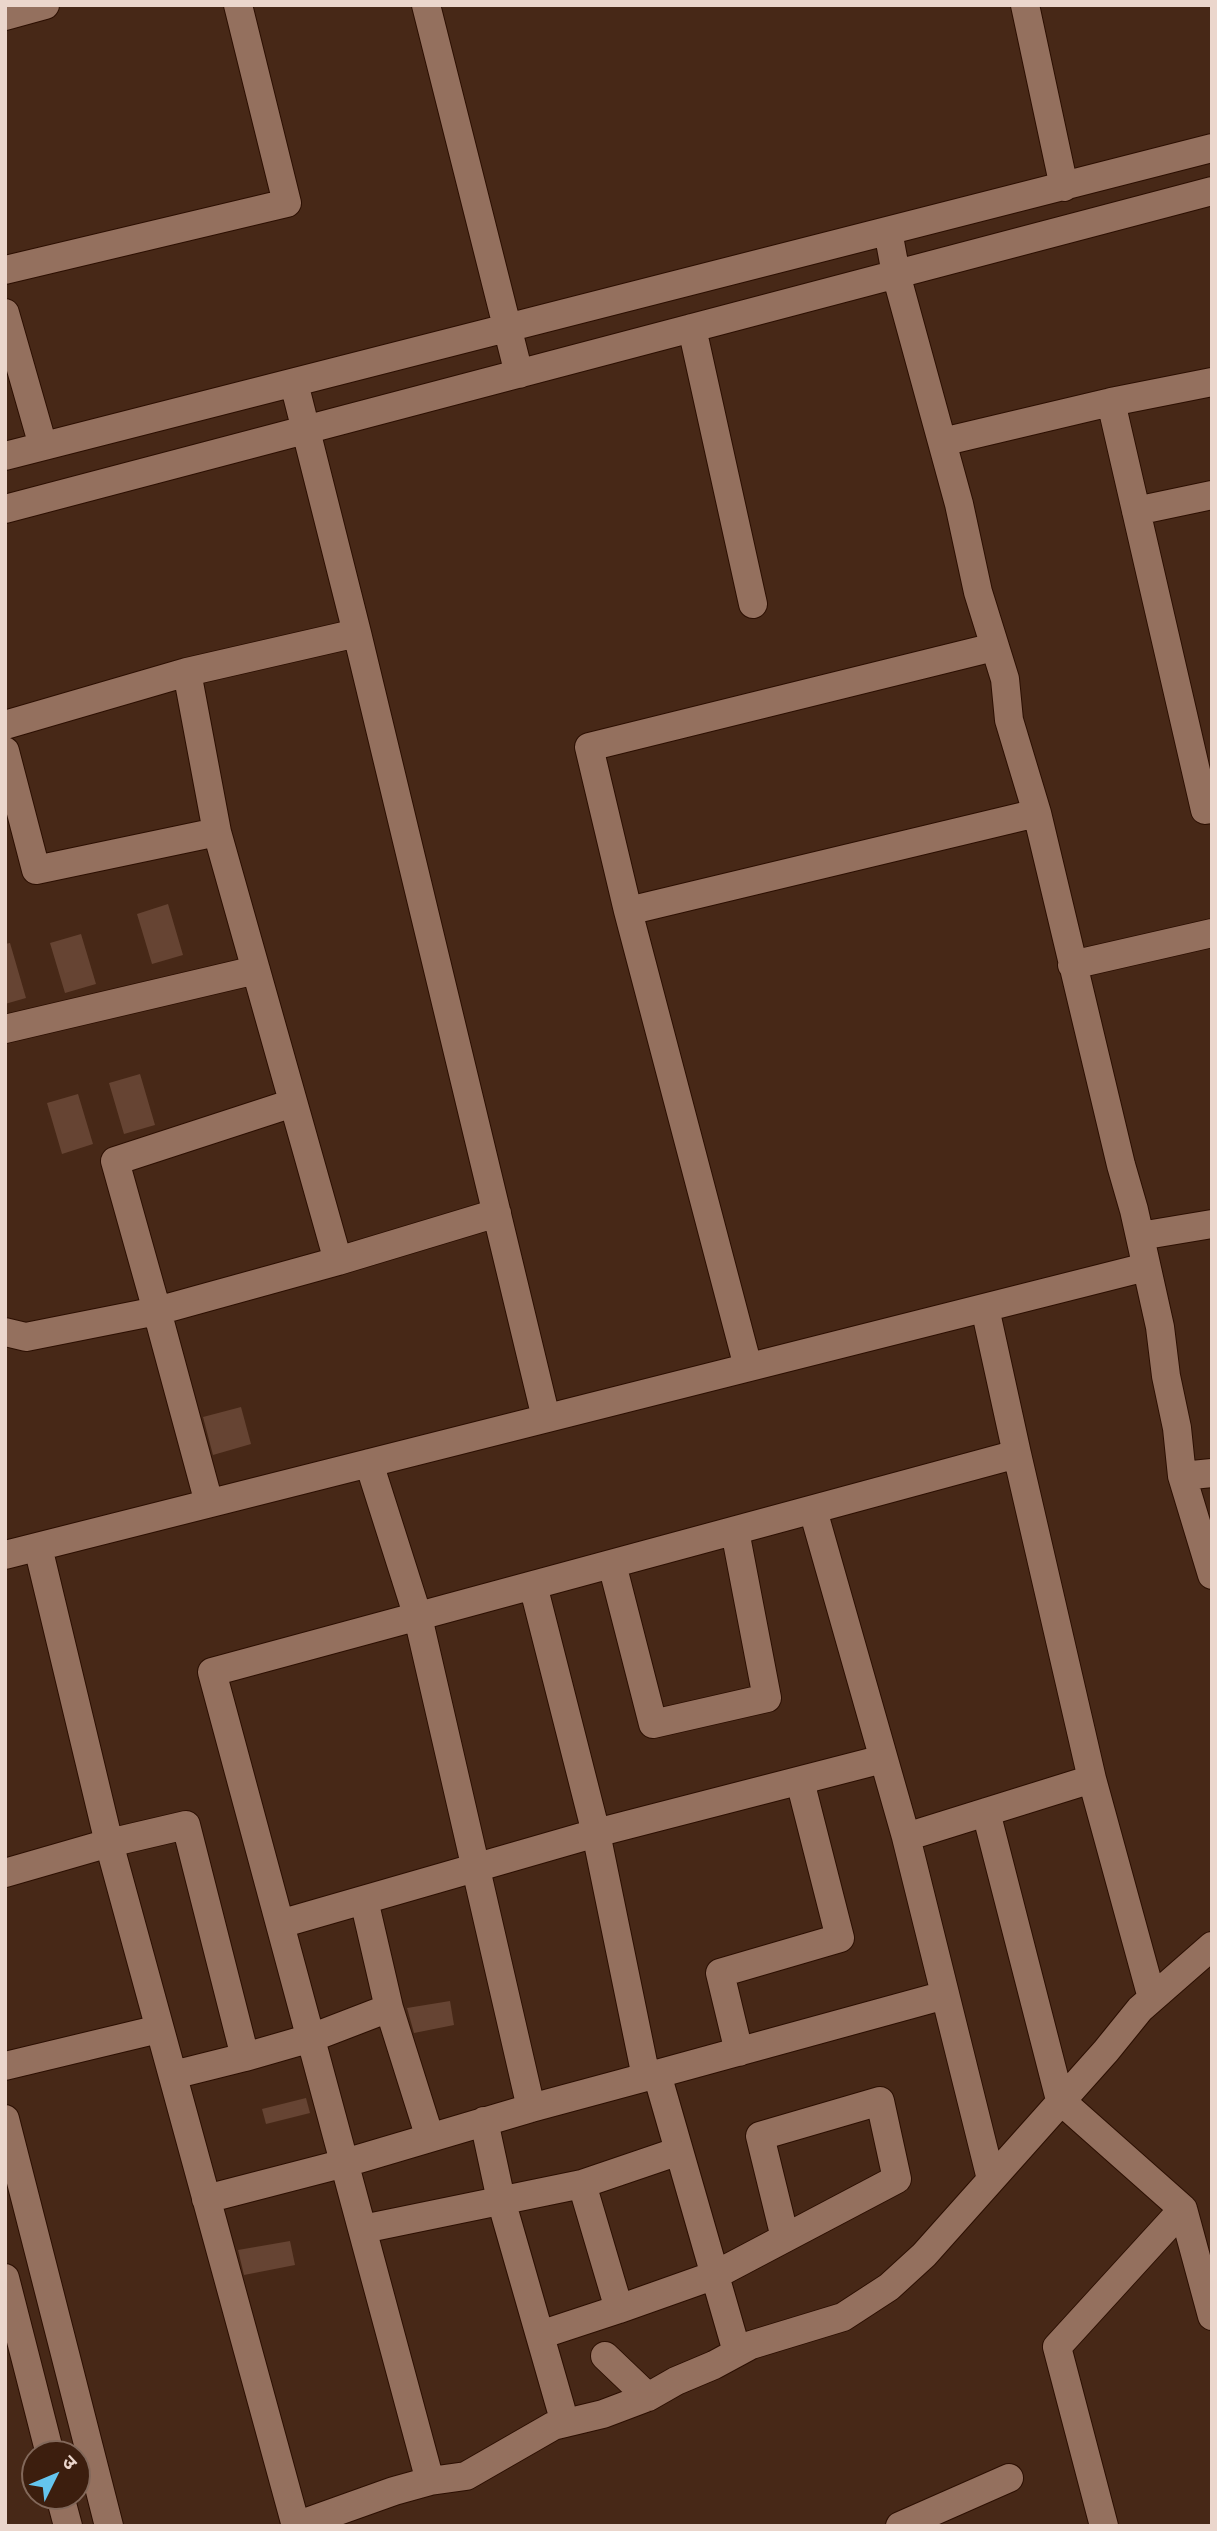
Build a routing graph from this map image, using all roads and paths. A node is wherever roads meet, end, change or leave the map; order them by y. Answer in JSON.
{"nodes":[{"id":1,"x":45,"y":5,"type":"edge"},
{"id":2,"x":238,"y":5,"type":"edge"},
{"id":3,"x":1025,"y":5,"type":"edge"},
{"id":4,"x":431,"y":6,"type":"edge"},
{"id":5,"x":5,"y":16,"type":"edge"},
{"id":6,"x":1212,"y":148,"type":"edge"},
{"id":7,"x":1064,"y":187,"type":"junction"},
{"id":8,"x":1212,"y":191,"type":"edge"},
{"id":9,"x":888,"y":231,"type":"junction"},
{"id":10,"x":5,"y":270,"type":"edge"},
{"id":11,"x":896,"y":274,"type":"junction"},
{"id":12,"x":5,"y":313,"type":"edge"},
{"id":13,"x":692,"y":328,"type":"junction"},
{"id":14,"x":507,"y":329,"type":"junction"},
{"id":15,"x":519,"y":374,"type":"junction"},
{"id":16,"x":1212,"y":382,"type":"edge"},
{"id":17,"x":294,"y":383,"type":"junction"},
{"id":18,"x":1111,"y":402,"type":"junction"},
{"id":19,"x":304,"y":430,"type":"junction"},
{"id":20,"x":942,"y":442,"type":"junction"},
{"id":21,"x":43,"y":446,"type":"junction"},
{"id":22,"x":5,"y":456,"type":"edge"},
{"id":23,"x":1212,"y":495,"type":"edge"},
{"id":24,"x":5,"y":509,"type":"edge"},
{"id":25,"x":1136,"y":510,"type":"junction"},
{"id":26,"x":753,"y":604,"type":"dead end"},
{"id":27,"x":357,"y":633,"type":"junction"},
{"id":28,"x":994,"y":647,"type":"junction"},
{"id":29,"x":187,"y":672,"type":"junction"},
{"id":30,"x":5,"y":725,"type":"edge"},
{"id":31,"x":5,"y":751,"type":"edge"},
{"id":32,"x":1212,"y":809,"type":"edge"},
{"id":33,"x":1037,"y":813,"type":"junction"},
{"id":34,"x":217,"y":832,"type":"junction"},
{"id":35,"x":628,"y":911,"type":"junction"},
{"id":36,"x":1212,"y":933,"type":"edge"},
{"id":37,"x":1072,"y":965,"type":"junction"},
{"id":38,"x":256,"y":971,"type":"junction"},
{"id":39,"x":5,"y":1029,"type":"edge"},
{"id":40,"x":293,"y":1103,"type":"junction"},
{"id":41,"x":496,"y":1213,"type":"junction"},
{"id":42,"x":1212,"y":1224,"type":"edge"},
{"id":43,"x":1140,"y":1236,"type":"junction"},
{"id":44,"x":338,"y":1261,"type":"junction"},
{"id":45,"x":1146,"y":1267,"type":"junction"},
{"id":46,"x":985,"y":1308,"type":"junction"},
{"id":47,"x":157,"y":1311,"type":"junction"},
{"id":48,"x":5,"y":1332,"type":"edge"},
{"id":49,"x":748,"y":1367,"type":"junction"},
{"id":50,"x":546,"y":1418,"type":"junction"},
{"id":51,"x":1017,"y":1454,"type":"junction"},
{"id":52,"x":369,"y":1463,"type":"junction"},
{"id":53,"x":1212,"y":1473,"type":"edge"},
{"id":54,"x":1182,"y":1476,"type":"junction"},
{"id":55,"x":209,"y":1503,"type":"junction"},
{"id":56,"x":813,"y":1510,"type":"junction"},
{"id":57,"x":735,"y":1531,"type":"junction"},
{"id":58,"x":38,"y":1547,"type":"junction"},
{"id":59,"x":5,"y":1555,"type":"edge"},
{"id":60,"x":612,"y":1564,"type":"junction"},
{"id":61,"x":1212,"y":1575,"type":"edge"},
{"id":62,"x":533,"y":1585,"type":"junction"},
{"id":63,"x":418,"y":1617,"type":"junction"},
{"id":64,"x":883,"y":1759,"type":"junction"},
{"id":65,"x":1093,"y":1779,"type":"junction"},
{"id":66,"x":800,"y":1781,"type":"junction"},
{"id":67,"x":986,"y":1812,"type":"junction"},
{"id":68,"x":596,"y":1833,"type":"junction"},
{"id":69,"x":906,"y":1837,"type":"junction"},
{"id":70,"x":109,"y":1843,"type":"junction"},
{"id":71,"x":475,"y":1868,"type":"junction"},
{"id":72,"x":5,"y":1873,"type":"edge"},
{"id":73,"x":364,"y":1900,"type":"junction"},
{"id":74,"x":280,"y":1924,"type":"junction"},
{"id":75,"x":1212,"y":1945,"type":"edge"},
{"id":76,"x":945,"y":1995,"type":"junction"},
{"id":77,"x":1152,"y":1998,"type":"junction"},
{"id":78,"x":389,"y":2008,"type":"junction"},
{"id":79,"x":159,"y":2029,"type":"junction"},
{"id":80,"x":311,"y":2038,"type":"junction"},
{"id":81,"x":739,"y":2052,"type":"junction"},
{"id":82,"x":245,"y":2057,"type":"junction"},
{"id":83,"x":5,"y":2066,"type":"edge"},
{"id":84,"x":173,"y":2075,"type":"junction"},
{"id":85,"x":651,"y":2076,"type":"junction"},
{"id":86,"x":1060,"y":2100,"type":"junction"},
{"id":87,"x":531,"y":2108,"type":"junction"},
{"id":88,"x":5,"y":2119,"type":"edge"},
{"id":89,"x":484,"y":2121,"type":"junction"},
{"id":90,"x":430,"y":2138,"type":"junction"},
{"id":91,"x":679,"y":2151,"type":"junction"},
{"id":92,"x":345,"y":2163,"type":"junction"},
{"id":93,"x":991,"y":2179,"type":"junction"},
{"id":94,"x":583,"y":2184,"type":"junction"},
{"id":95,"x":206,"y":2199,"type":"junction"},
{"id":96,"x":501,"y":2200,"type":"junction"},
{"id":97,"x":1183,"y":2209,"type":"junction"},
{"id":98,"x":363,"y":2229,"type":"junction"},
{"id":99,"x":785,"y":2238,"type":"junction"},
{"id":100,"x":715,"y":2275,"type":"junction"},
{"id":101,"x":5,"y":2278,"type":"edge"},
{"id":102,"x":619,"y":2309,"type":"junction"},
{"id":103,"x":1212,"y":2316,"type":"edge"},
{"id":104,"x":540,"y":2335,"type":"junction"},
{"id":105,"x":737,"y":2352,"type":"junction"},
{"id":106,"x":605,"y":2356,"type":"dead end"},
{"id":107,"x":648,"y":2397,"type":"junction"},
{"id":108,"x":565,"y":2423,"type":"junction"},
{"id":109,"x":46,"y":2440,"type":"edge"},
{"id":110,"x":1009,"y":2477,"type":"dead end"},
{"id":111,"x":430,"y":2481,"type":"junction"},
{"id":112,"x":109,"y":2526,"type":"edge"},
{"id":113,"x":296,"y":2526,"type":"edge"},
{"id":114,"x":900,"y":2526,"type":"edge"},
{"id":115,"x":1104,"y":2526,"type":"edge"}],
"edges":[{"from":1,"to":5,"type":"street"},
{"from":2,"to":10,"type":"street"},
{"from":3,"to":7,"type":"street"},
{"from":4,"to":14,"type":"street"},
{"from":6,"to":7,"type":"street"},
{"from":7,"to":9,"type":"street"},
{"from":8,"to":11,"type":"street"},
{"from":9,"to":11,"type":"street"},
{"from":9,"to":14,"type":"street"},
{"from":11,"to":13,"type":"street"},
{"from":11,"to":20,"type":"street"},
{"from":12,"to":21,"type":"street"},
{"from":13,"to":15,"type":"street"},
{"from":13,"to":26,"type":"street"},
{"from":14,"to":15,"type":"street"},
{"from":14,"to":17,"type":"street"},
{"from":15,"to":19,"type":"street"},
{"from":16,"to":18,"type":"street"},
{"from":17,"to":19,"type":"street"},
{"from":17,"to":21,"type":"street"},
{"from":18,"to":20,"type":"street"},
{"from":18,"to":25,"type":"street"},
{"from":19,"to":24,"type":"street"},
{"from":19,"to":27,"type":"street"},
{"from":20,"to":28,"type":"street"},
{"from":21,"to":22,"type":"street"},
{"from":23,"to":25,"type":"street"},
{"from":25,"to":32,"type":"street"},
{"from":27,"to":29,"type":"street"},
{"from":27,"to":41,"type":"street"},
{"from":28,"to":33,"type":"street"},
{"from":28,"to":35,"type":"street"},
{"from":29,"to":30,"type":"street"},
{"from":29,"to":34,"type":"street"},
{"from":31,"to":34,"type":"street"},
{"from":33,"to":35,"type":"street"},
{"from":33,"to":37,"type":"street"},
{"from":34,"to":38,"type":"street"},
{"from":35,"to":49,"type":"street"},
{"from":36,"to":37,"type":"street"},
{"from":37,"to":43,"type":"street"},
{"from":38,"to":39,"type":"street"},
{"from":38,"to":40,"type":"street"},
{"from":40,"to":44,"type":"street"},
{"from":40,"to":47,"type":"street"},
{"from":41,"to":44,"type":"street"},
{"from":41,"to":50,"type":"street"},
{"from":42,"to":43,"type":"street"},
{"from":43,"to":45,"type":"street"},
{"from":44,"to":47,"type":"street"},
{"from":45,"to":46,"type":"street"},
{"from":45,"to":54,"type":"street"},
{"from":46,"to":49,"type":"street"},
{"from":46,"to":51,"type":"street"},
{"from":47,"to":48,"type":"street"},
{"from":47,"to":55,"type":"street"},
{"from":49,"to":50,"type":"street"},
{"from":50,"to":52,"type":"street"},
{"from":51,"to":56,"type":"street"},
{"from":51,"to":65,"type":"street"},
{"from":52,"to":55,"type":"street"},
{"from":52,"to":63,"type":"street"},
{"from":53,"to":54,"type":"street"},
{"from":54,"to":61,"type":"street"},
{"from":55,"to":58,"type":"street"},
{"from":56,"to":57,"type":"street"},
{"from":56,"to":64,"type":"street"},
{"from":57,"to":60,"type":"street"},
{"from":57,"to":60,"type":"street"},
{"from":58,"to":59,"type":"street"},
{"from":58,"to":70,"type":"street"},
{"from":60,"to":62,"type":"street"},
{"from":62,"to":63,"type":"street"},
{"from":62,"to":68,"type":"street"},
{"from":63,"to":71,"type":"street"},
{"from":63,"to":74,"type":"street"},
{"from":64,"to":66,"type":"street"},
{"from":64,"to":69,"type":"street"},
{"from":65,"to":67,"type":"street"},
{"from":65,"to":77,"type":"street"},
{"from":66,"to":68,"type":"street"},
{"from":66,"to":81,"type":"street"},
{"from":67,"to":69,"type":"street"},
{"from":67,"to":86,"type":"street"},
{"from":68,"to":71,"type":"street"},
{"from":68,"to":85,"type":"street"},
{"from":69,"to":76,"type":"street"},
{"from":70,"to":72,"type":"street"},
{"from":70,"to":79,"type":"street"},
{"from":70,"to":82,"type":"street"},
{"from":71,"to":73,"type":"street"},
{"from":71,"to":87,"type":"street"},
{"from":73,"to":74,"type":"street"},
{"from":73,"to":78,"type":"street"},
{"from":74,"to":80,"type":"street"},
{"from":75,"to":77,"type":"street"},
{"from":76,"to":81,"type":"street"},
{"from":76,"to":93,"type":"street"},
{"from":77,"to":86,"type":"street"},
{"from":78,"to":80,"type":"street"},
{"from":78,"to":90,"type":"street"},
{"from":79,"to":83,"type":"street"},
{"from":79,"to":84,"type":"street"},
{"from":80,"to":82,"type":"street"},
{"from":80,"to":92,"type":"street"},
{"from":81,"to":85,"type":"street"},
{"from":82,"to":84,"type":"street"},
{"from":84,"to":95,"type":"street"},
{"from":85,"to":87,"type":"street"},
{"from":85,"to":91,"type":"street"},
{"from":86,"to":93,"type":"street"},
{"from":86,"to":97,"type":"street"},
{"from":87,"to":89,"type":"street"},
{"from":88,"to":112,"type":"street"},
{"from":89,"to":90,"type":"street"},
{"from":89,"to":96,"type":"street"},
{"from":90,"to":92,"type":"street"},
{"from":91,"to":94,"type":"street"},
{"from":91,"to":100,"type":"street"},
{"from":92,"to":95,"type":"street"},
{"from":92,"to":98,"type":"street"},
{"from":93,"to":105,"type":"street"},
{"from":94,"to":96,"type":"street"},
{"from":94,"to":102,"type":"street"},
{"from":95,"to":113,"type":"street"},
{"from":96,"to":98,"type":"street"},
{"from":96,"to":104,"type":"street"},
{"from":97,"to":103,"type":"street"},
{"from":97,"to":115,"type":"street"},
{"from":98,"to":111,"type":"street"},
{"from":99,"to":99,"type":"street"},
{"from":99,"to":100,"type":"street"},
{"from":100,"to":102,"type":"street"},
{"from":100,"to":105,"type":"street"},
{"from":101,"to":109,"type":"street"},
{"from":102,"to":104,"type":"street"},
{"from":104,"to":108,"type":"street"},
{"from":105,"to":107,"type":"street"},
{"from":106,"to":107,"type":"street"},
{"from":107,"to":108,"type":"street"},
{"from":108,"to":111,"type":"street"},
{"from":110,"to":114,"type":"street"},
{"from":111,"to":113,"type":"street"}]}
